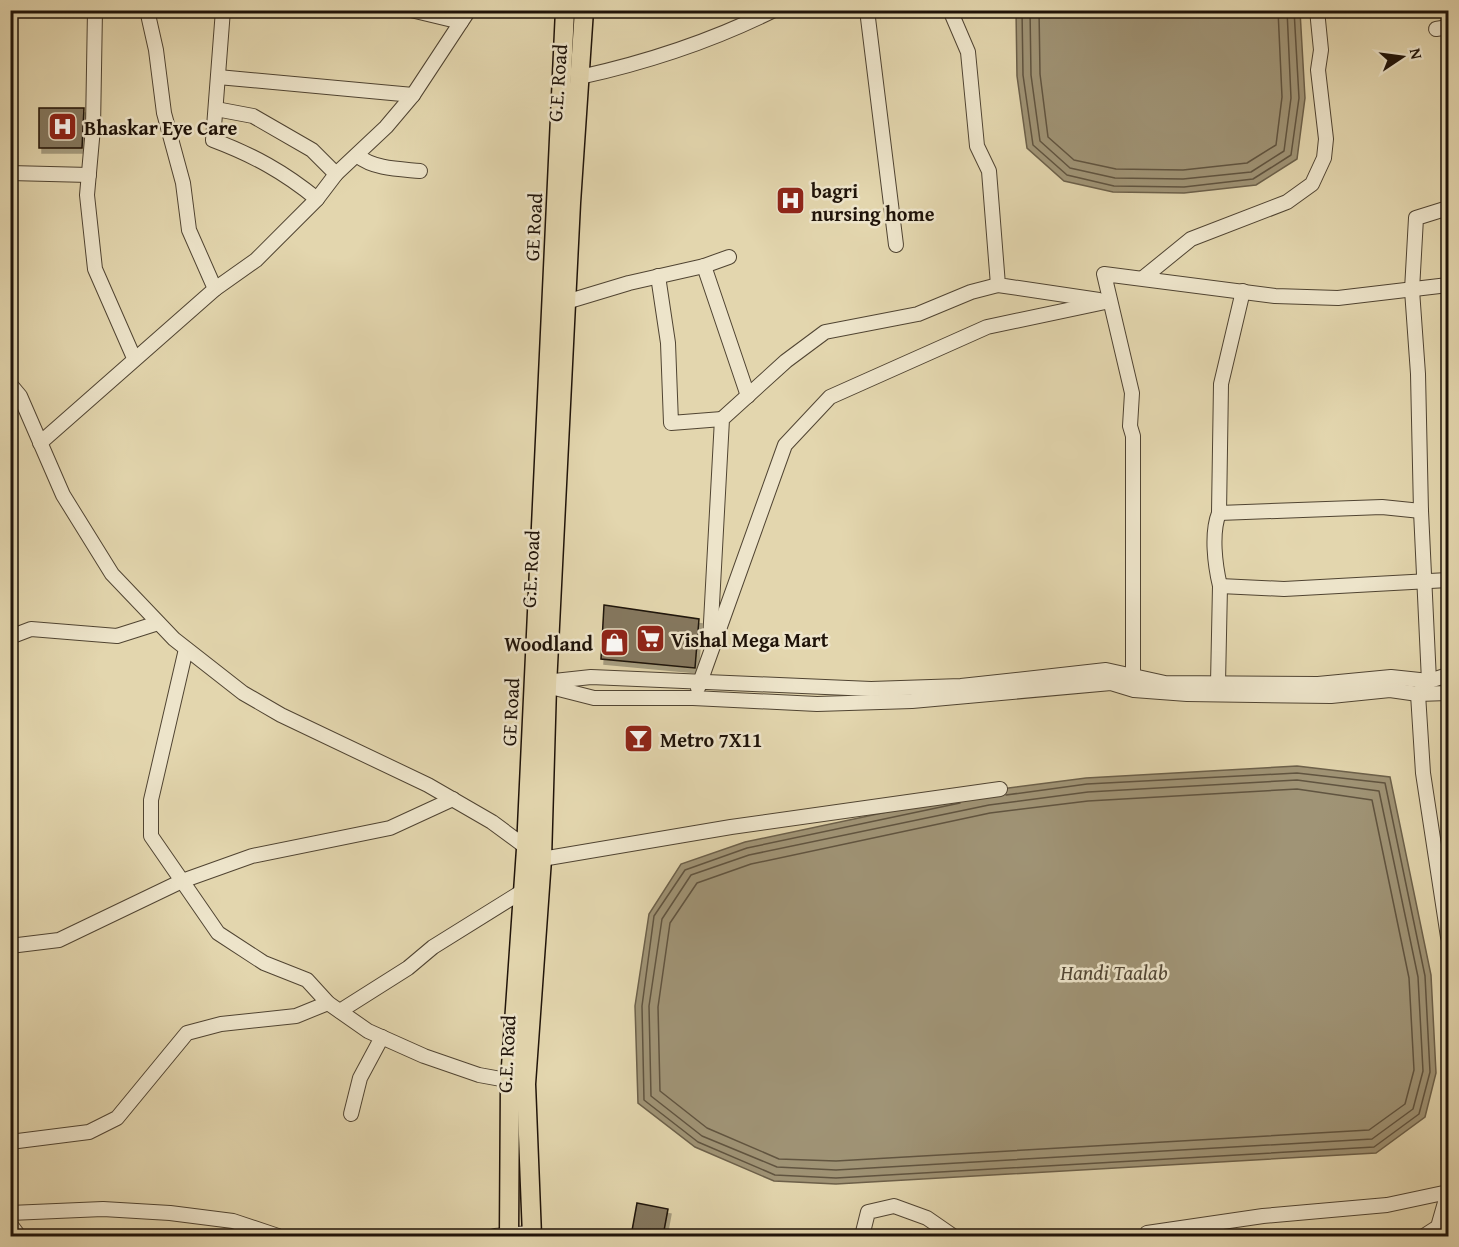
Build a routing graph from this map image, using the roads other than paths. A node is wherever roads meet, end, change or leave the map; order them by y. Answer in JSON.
{"nodes":[{"id":1,"x":95,"y":10,"type":"edge"},
{"id":2,"x":147,"y":10,"type":"edge"},
{"id":3,"x":223,"y":10,"type":"edge"},
{"id":4,"x":411,"y":10,"type":"edge"},
{"id":5,"x":469,"y":10,"type":"edge"},
{"id":6,"x":565,"y":10,"type":"edge"},
{"id":7,"x":584,"y":10,"type":"edge"},
{"id":8,"x":774,"y":10,"type":"edge"},
{"id":9,"x":867,"y":10,"type":"edge"},
{"id":10,"x":950,"y":10,"type":"edge"},
{"id":11,"x":1317,"y":10,"type":"edge"},
{"id":12,"x":461,"y":22,"type":"junction"},
{"id":13,"x":218,"y":76,"type":"junction"},
{"id":14,"x":580,"y":76,"type":"junction"},
{"id":15,"x":413,"y":95,"type":"junction"},
{"id":16,"x":216,"y":109,"type":"junction"},
{"id":17,"x":358,"y":156,"type":"junction"},
{"id":18,"x":420,"y":171,"type":"dead end"},
{"id":19,"x":10,"y":173,"type":"edge"},
{"id":20,"x":336,"y":174,"type":"junction"},
{"id":21,"x":89,"y":175,"type":"junction"},
{"id":22,"x":317,"y":199,"type":"junction"},
{"id":23,"x":1449,"y":208,"type":"edge"},
{"id":24,"x":896,"y":245,"type":"dead end"},
{"id":25,"x":729,"y":257,"type":"dead end"},
{"id":26,"x":704,"y":266,"type":"junction"},
{"id":27,"x":658,"y":276,"type":"junction"},
{"id":28,"x":1143,"y":278,"type":"junction"},
{"id":29,"x":998,"y":285,"type":"junction"},
{"id":30,"x":1449,"y":285,"type":"edge"},
{"id":31,"x":215,"y":289,"type":"junction"},
{"id":32,"x":1412,"y":290,"type":"junction"},
{"id":33,"x":1243,"y":291,"type":"junction"},
{"id":34,"x":1110,"y":301,"type":"junction"},
{"id":35,"x":566,"y":302,"type":"junction"},
{"id":36,"x":134,"y":358,"type":"junction"},
{"id":37,"x":10,"y":384,"type":"edge"},
{"id":38,"x":748,"y":396,"type":"junction"},
{"id":39,"x":722,"y":419,"type":"junction"},
{"id":40,"x":40,"y":443,"type":"junction"},
{"id":41,"x":1420,"y":511,"type":"junction"},
{"id":42,"x":1219,"y":513,"type":"junction"},
{"id":43,"x":1425,"y":579,"type":"junction"},
{"id":44,"x":1449,"y":580,"type":"edge"},
{"id":45,"x":1220,"y":585,"type":"junction"},
{"id":46,"x":158,"y":623,"type":"junction"},
{"id":47,"x":10,"y":637,"type":"edge"},
{"id":48,"x":186,"y":649,"type":"junction"},
{"id":49,"x":710,"y":655,"type":"junction"},
{"id":50,"x":1449,"y":675,"type":"edge"},
{"id":51,"x":701,"y":681,"type":"junction"},
{"id":52,"x":1429,"y":681,"type":"junction"},
{"id":53,"x":543,"y":683,"type":"junction"},
{"id":54,"x":1133,"y":683,"type":"junction"},
{"id":55,"x":1218,"y":683,"type":"junction"},
{"id":56,"x":1449,"y":693,"type":"edge"},
{"id":57,"x":1418,"y":694,"type":"junction"},
{"id":58,"x":693,"y":698,"type":"junction"},
{"id":59,"x":1000,"y":789,"type":"dead end"},
{"id":60,"x":453,"y":799,"type":"junction"},
{"id":61,"x":526,"y":849,"type":"junction"},
{"id":62,"x":542,"y":859,"type":"junction"},
{"id":63,"x":182,"y":881,"type":"junction"},
{"id":64,"x":523,"y":891,"type":"junction"},
{"id":65,"x":1449,"y":937,"type":"edge"},
{"id":66,"x":10,"y":946,"type":"edge"},
{"id":67,"x":328,"y":1003,"type":"junction"},
{"id":68,"x":340,"y":1011,"type":"junction"},
{"id":69,"x":382,"y":1037,"type":"junction"},
{"id":70,"x":518,"y":1082,"type":"junction"},
{"id":71,"x":351,"y":1114,"type":"dead end"},
{"id":72,"x":10,"y":1142,"type":"edge"},
{"id":73,"x":1448,"y":1192,"type":"edge"},
{"id":74,"x":10,"y":1213,"type":"edge"},
{"id":75,"x":10,"y":1224,"type":"edge"},
{"id":76,"x":19,"y":1236,"type":"edge"},
{"id":77,"x":278,"y":1236,"type":"edge"},
{"id":78,"x":504,"y":1236,"type":"edge"},
{"id":79,"x":532,"y":1236,"type":"edge"},
{"id":80,"x":862,"y":1236,"type":"edge"},
{"id":81,"x":953,"y":1236,"type":"edge"},
{"id":82,"x":1148,"y":1236,"type":"edge"},
{"id":83,"x":1424,"y":1236,"type":"edge"}],
"edges":[{"from":1,"to":21,"type":"street"},
{"from":2,"to":31,"type":"street"},
{"from":3,"to":13,"type":"street"},
{"from":4,"to":12,"type":"street"},
{"from":5,"to":12,"type":"street"},
{"from":6,"to":53,"type":"main road","name":"GE Road"},
{"from":7,"to":14,"type":"main road","name":"G.E. Road"},
{"from":8,"to":14,"type":"street"},
{"from":9,"to":24,"type":"street"},
{"from":10,"to":29,"type":"street"},
{"from":11,"to":28,"type":"street"},
{"from":12,"to":15,"type":"street"},
{"from":13,"to":15,"type":"street"},
{"from":13,"to":16,"type":"street"},
{"from":14,"to":35,"type":"main road","name":"G.E. Road"},
{"from":15,"to":17,"type":"street"},
{"from":16,"to":20,"type":"street"},
{"from":16,"to":22,"type":"street"},
{"from":17,"to":18,"type":"street"},
{"from":17,"to":20,"type":"street"},
{"from":19,"to":21,"type":"street"},
{"from":20,"to":22,"type":"street"},
{"from":21,"to":36,"type":"street"},
{"from":22,"to":31,"type":"street"},
{"from":23,"to":32,"type":"street"},
{"from":25,"to":26,"type":"street"},
{"from":26,"to":27,"type":"street"},
{"from":26,"to":38,"type":"street"},
{"from":27,"to":35,"type":"street"},
{"from":27,"to":39,"type":"street"},
{"from":28,"to":33,"type":"street"},
{"from":28,"to":34,"type":"street"},
{"from":29,"to":34,"type":"street"},
{"from":29,"to":38,"type":"street"},
{"from":30,"to":32,"type":"street"},
{"from":31,"to":36,"type":"street"},
{"from":32,"to":33,"type":"street"},
{"from":32,"to":41,"type":"street"},
{"from":33,"to":42,"type":"street"},
{"from":34,"to":49,"type":"street"},
{"from":34,"to":54,"type":"street"},
{"from":35,"to":53,"type":"main road","name":"G.E. Road"},
{"from":36,"to":40,"type":"street"},
{"from":37,"to":40,"type":"street"},
{"from":38,"to":39,"type":"street"},
{"from":39,"to":49,"type":"street"},
{"from":40,"to":46,"type":"street"},
{"from":41,"to":42,"type":"street"},
{"from":41,"to":43,"type":"street"},
{"from":42,"to":45,"type":"street"},
{"from":43,"to":44,"type":"street"},
{"from":43,"to":45,"type":"street"},
{"from":43,"to":52,"type":"street"},
{"from":45,"to":55,"type":"street"},
{"from":46,"to":47,"type":"street"},
{"from":46,"to":48,"type":"street"},
{"from":48,"to":60,"type":"street"},
{"from":48,"to":63,"type":"street"},
{"from":49,"to":51,"type":"street"},
{"from":50,"to":52,"type":"street"},
{"from":51,"to":53,"type":"street"},
{"from":51,"to":54,"type":"street"},
{"from":51,"to":58,"type":"street"},
{"from":52,"to":55,"type":"street"},
{"from":52,"to":57,"type":"street"},
{"from":53,"to":58,"type":"street"},
{"from":53,"to":61,"type":"main road","name":"GE Road"},
{"from":53,"to":62,"type":"main road","name":"G.E. Road"},
{"from":54,"to":55,"type":"street"},
{"from":54,"to":57,"type":"street"},
{"from":54,"to":58,"type":"street"},
{"from":56,"to":57,"type":"street"},
{"from":57,"to":65,"type":"street"},
{"from":59,"to":62,"type":"street"},
{"from":60,"to":61,"type":"street"},
{"from":60,"to":63,"type":"street"},
{"from":61,"to":62,"type":"street"},
{"from":61,"to":64,"type":"main road","name":"GE Road"},
{"from":62,"to":70,"type":"main road","name":"G.E. Road"},
{"from":63,"to":66,"type":"street"},
{"from":63,"to":67,"type":"street"},
{"from":64,"to":68,"type":"street"},
{"from":64,"to":70,"type":"main road","name":"GE Road"},
{"from":67,"to":68,"type":"street"},
{"from":67,"to":72,"type":"street"},
{"from":68,"to":69,"type":"street"},
{"from":69,"to":70,"type":"street"},
{"from":69,"to":71,"type":"street"},
{"from":70,"to":78,"type":"main road","name":"GE Road"},
{"from":70,"to":79,"type":"main road","name":"G.E. Road"},
{"from":73,"to":82,"type":"street"},
{"from":73,"to":83,"type":"street"},
{"from":74,"to":77,"type":"street"},
{"from":75,"to":76,"type":"street"},
{"from":78,"to":79,"type":"street"},
{"from":80,"to":81,"type":"street"}]}
